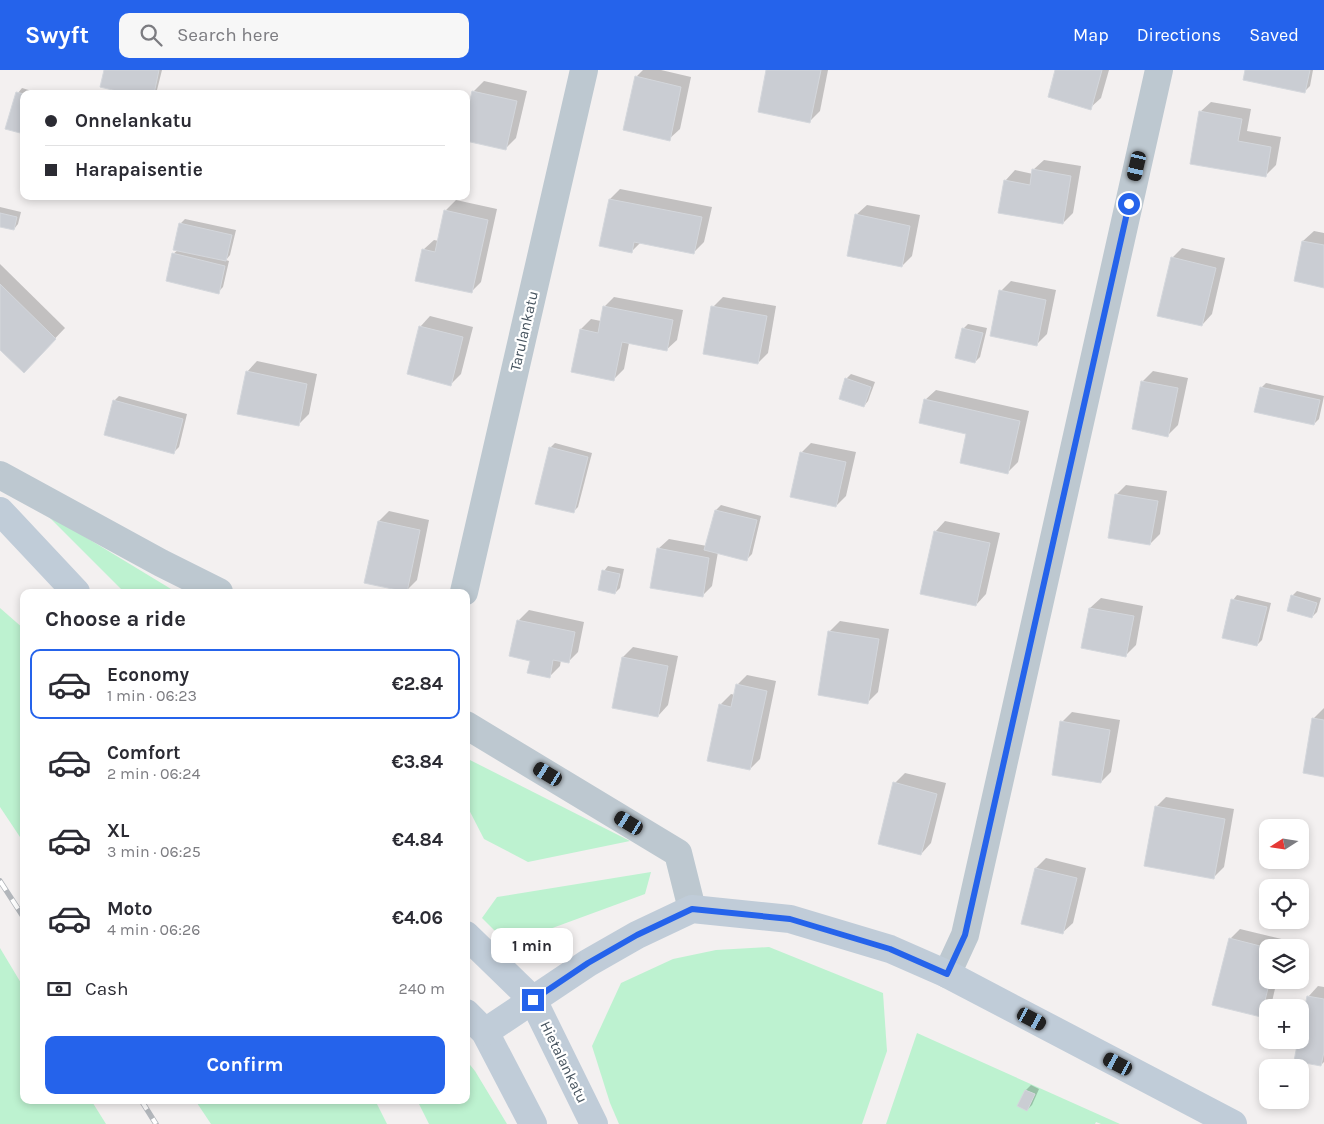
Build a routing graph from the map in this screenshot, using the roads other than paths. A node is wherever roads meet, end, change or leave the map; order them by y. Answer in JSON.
{"nodes":[{"id":1,"x":584,"y":70,"type":"edge"},
{"id":2,"x":1159,"y":70,"type":"edge"},
{"id":3,"x":0,"y":475,"type":"edge"},
{"id":4,"x":0,"y":511,"type":"edge"},
{"id":5,"x":73,"y":589,"type":"edge"},
{"id":6,"x":213,"y":589,"type":"edge"},
{"id":7,"x":465,"y":589,"type":"edge"},
{"id":8,"x":470,"y":727,"type":"edge"},
{"id":9,"x":692,"y":909,"type":"junction"},
{"id":10,"x":470,"y":939,"type":"edge"},
{"id":11,"x":947,"y":974,"type":"junction"},
{"id":12,"x":533,"y":1000,"type":"junction"},
{"id":13,"x":476,"y":1023,"type":"edge"},
{"id":14,"x":533,"y":1124,"type":"edge"},
{"id":15,"x":594,"y":1124,"type":"edge"},
{"id":16,"x":1234,"y":1124,"type":"edge"}],
"edges":[{"from":1,"to":7,"type":"street","name":"Tarulankatu"},
{"from":2,"to":11,"type":"street"},
{"from":3,"to":6,"type":"street"},
{"from":4,"to":5,"type":"main road"},
{"from":8,"to":9,"type":"street"},
{"from":9,"to":11,"type":"main road"},
{"from":9,"to":12,"type":"main road"},
{"from":10,"to":12,"type":"main road","name":"Hietalankatu"},
{"from":11,"to":16,"type":"main road"},
{"from":12,"to":13,"type":"main road"},
{"from":12,"to":15,"type":"main road","name":"Hietalankatu"},
{"from":13,"to":14,"type":"main road"}]}
